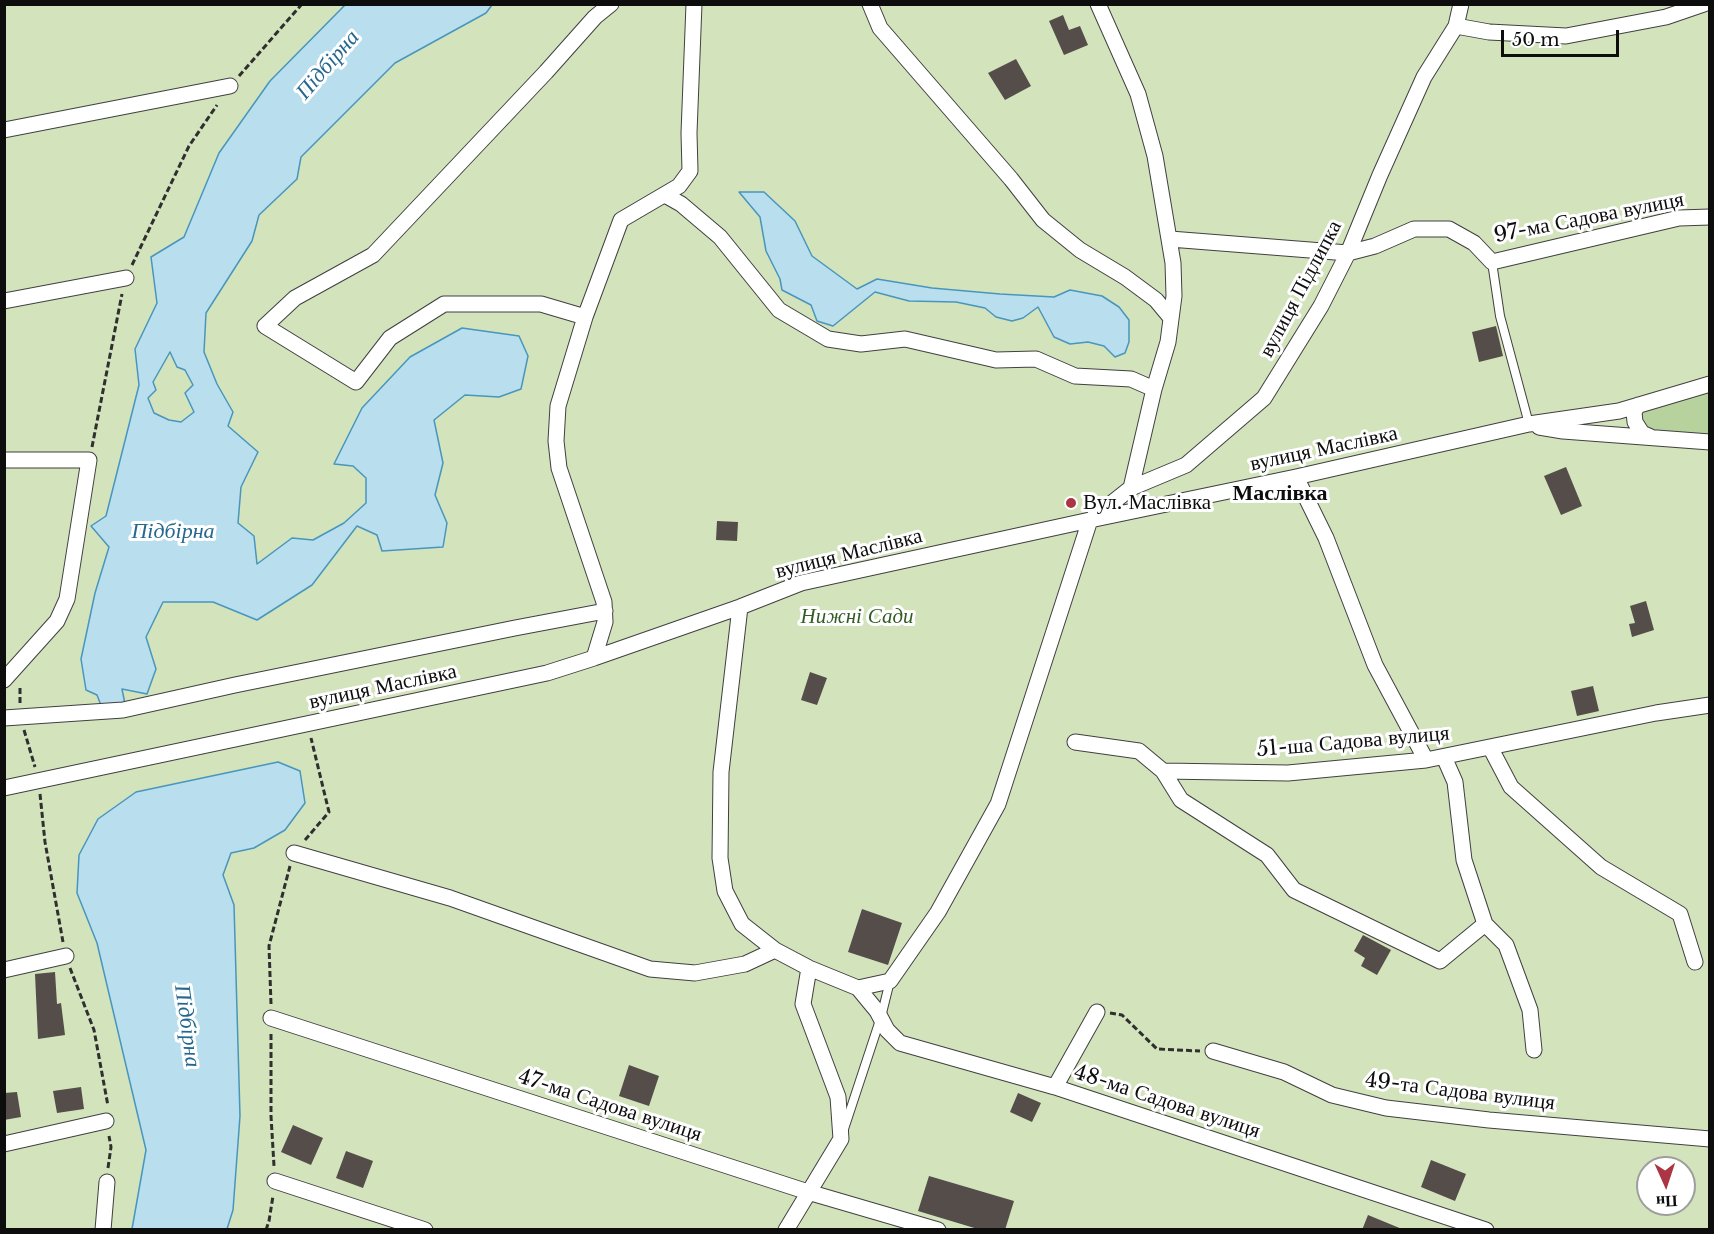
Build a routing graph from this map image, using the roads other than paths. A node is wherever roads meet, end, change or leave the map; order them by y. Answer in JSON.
{"nodes":[{"id":1,"x":611,"y":4,"type":"edge"},
{"id":2,"x":694,"y":4,"type":"edge"},
{"id":3,"x":870,"y":4,"type":"edge"},
{"id":4,"x":1098,"y":4,"type":"edge"},
{"id":5,"x":1461,"y":4,"type":"edge"},
{"id":6,"x":1704,"y":4,"type":"edge"},
{"id":7,"x":1456,"y":26,"type":"junction"},
{"id":8,"x":230,"y":86,"type":"road end"},
{"id":9,"x":4,"y":130,"type":"edge"},
{"id":10,"x":665,"y":195,"type":"junction"},
{"id":11,"x":1710,"y":217,"type":"edge"},
{"id":12,"x":1170,"y":239,"type":"junction"},
{"id":13,"x":1348,"y":253,"type":"junction"},
{"id":14,"x":1492,"y":262,"type":"junction"},
{"id":15,"x":126,"y":278,"type":"road end"},
{"id":16,"x":4,"y":301,"type":"edge"},
{"id":17,"x":585,"y":317,"type":"junction"},
{"id":18,"x":1171,"y":318,"type":"junction"},
{"id":19,"x":1710,"y":384,"type":"edge"},
{"id":20,"x":1154,"y":389,"type":"junction"},
{"id":21,"x":1638,"y":405,"type":"junction"},
{"id":22,"x":1529,"y":424,"type":"junction"},
{"id":23,"x":1651,"y":437,"type":"junction"},
{"id":24,"x":1710,"y":441,"type":"edge"},
{"id":25,"x":4,"y":460,"type":"edge"},
{"id":26,"x":1296,"y":477,"type":"junction"},
{"id":27,"x":1131,"y":488,"type":"junction"},
{"id":28,"x":1090,"y":520,"type":"junction"},
{"id":29,"x":740,"y":607,"type":"junction"},
{"id":30,"x":605,"y":611,"type":"junction"},
{"id":31,"x":594,"y":658,"type":"junction"},
{"id":32,"x":4,"y":680,"type":"edge"},
{"id":33,"x":1710,"y":705,"type":"edge"},
{"id":34,"x":4,"y":718,"type":"edge"},
{"id":35,"x":1076,"y":742,"type":"dead end"},
{"id":36,"x":1490,"y":747,"type":"junction"},
{"id":37,"x":1444,"y":756,"type":"junction"},
{"id":38,"x":1426,"y":760,"type":"junction"},
{"id":39,"x":1163,"y":771,"type":"junction"},
{"id":40,"x":4,"y":788,"type":"edge"},
{"id":41,"x":294,"y":853,"type":"road end"},
{"id":42,"x":1485,"y":924,"type":"junction"},
{"id":43,"x":775,"y":950,"type":"junction"},
{"id":44,"x":66,"y":956,"type":"road end"},
{"id":45,"x":1695,"y":962,"type":"dead end"},
{"id":46,"x":809,"y":968,"type":"junction"},
{"id":47,"x":4,"y":970,"type":"edge"},
{"id":48,"x":890,"y":981,"type":"junction"},
{"id":49,"x":858,"y":988,"type":"junction"},
{"id":50,"x":1097,"y":1012,"type":"road end"},
{"id":51,"x":880,"y":1017,"type":"junction"},
{"id":52,"x":271,"y":1018,"type":"road end"},
{"id":53,"x":1534,"y":1050,"type":"dead end"},
{"id":54,"x":1214,"y":1051,"type":"road end"},
{"id":55,"x":1055,"y":1087,"type":"junction"},
{"id":56,"x":106,"y":1121,"type":"road end"},
{"id":57,"x":841,"y":1139,"type":"junction"},
{"id":58,"x":1710,"y":1139,"type":"edge"},
{"id":59,"x":4,"y":1144,"type":"edge"},
{"id":60,"x":274,"y":1181,"type":"road end"},
{"id":61,"x":107,"y":1182,"type":"road end"},
{"id":62,"x":808,"y":1192,"type":"junction"},
{"id":63,"x":104,"y":1230,"type":"edge"},
{"id":64,"x":425,"y":1230,"type":"edge"},
{"id":65,"x":786,"y":1230,"type":"edge"},
{"id":66,"x":938,"y":1230,"type":"edge"},
{"id":67,"x":1486,"y":1230,"type":"edge"}],
"edges":[{"from":1,"to":17,"type":"street"},
{"from":2,"to":10,"type":"street"},
{"from":3,"to":18,"type":"street"},
{"from":4,"to":12,"type":"street"},
{"from":5,"to":7,"type":"street","name":"вулиця Підлипка"},
{"from":6,"to":7,"type":"street"},
{"from":7,"to":13,"type":"street","name":"вулиця Підлипка"},
{"from":8,"to":9,"type":"street"},
{"from":10,"to":17,"type":"street"},
{"from":10,"to":20,"type":"street"},
{"from":11,"to":14,"type":"street","name":"97-ма Садова вулиця"},
{"from":12,"to":13,"type":"street","name":"97-ма Садова вулиця"},
{"from":12,"to":18,"type":"street"},
{"from":13,"to":14,"type":"street","name":"97-ма Садова вулиця"},
{"from":13,"to":27,"type":"street","name":"вулиця Підлипка"},
{"from":14,"to":22,"type":"lane"},
{"from":15,"to":16,"type":"street"},
{"from":17,"to":30,"type":"street"},
{"from":18,"to":20,"type":"street"},
{"from":19,"to":21,"type":"street","name":"вулиця Маслівка"},
{"from":20,"to":27,"type":"street"},
{"from":21,"to":22,"type":"street","name":"вулиця Маслівка"},
{"from":21,"to":23,"type":"street"},
{"from":22,"to":23,"type":"street"},
{"from":22,"to":26,"type":"street","name":"вулиця Маслівка"},
{"from":23,"to":24,"type":"street"},
{"from":25,"to":32,"type":"street"},
{"from":26,"to":28,"type":"street","name":"вулиця Маслівка"},
{"from":26,"to":38,"type":"street"},
{"from":27,"to":28,"type":"street","name":"вулиця Підлипка"},
{"from":28,"to":29,"type":"street","name":"вулиця Маслівка"},
{"from":28,"to":48,"type":"street"},
{"from":29,"to":31,"type":"street","name":"вулиця Маслівка"},
{"from":29,"to":43,"type":"street"},
{"from":30,"to":31,"type":"street"},
{"from":30,"to":34,"type":"street"},
{"from":31,"to":40,"type":"street","name":"вулиця Маслівка"},
{"from":33,"to":36,"type":"street","name":"51-ша Садова вулиця"},
{"from":35,"to":39,"type":"street"},
{"from":36,"to":37,"type":"street","name":"51-ша Садова вулиця"},
{"from":36,"to":45,"type":"street"},
{"from":37,"to":38,"type":"street","name":"51-ша Садова вулиця"},
{"from":37,"to":42,"type":"street"},
{"from":38,"to":39,"type":"street","name":"51-ша Садова вулиця"},
{"from":39,"to":42,"type":"street"},
{"from":41,"to":43,"type":"street"},
{"from":42,"to":53,"type":"street"},
{"from":43,"to":46,"type":"street"},
{"from":44,"to":47,"type":"street"},
{"from":46,"to":49,"type":"street"},
{"from":46,"to":57,"type":"street"},
{"from":48,"to":49,"type":"street"},
{"from":48,"to":51,"type":"lane"},
{"from":49,"to":51,"type":"street","name":"48-ма Садова вулиця"},
{"from":50,"to":55,"type":"street"},
{"from":51,"to":55,"type":"street","name":"48-ма Садова вулиця"},
{"from":51,"to":57,"type":"lane"},
{"from":52,"to":62,"type":"street","name":"47-ма Садова вулиця"},
{"from":54,"to":58,"type":"street","name":"49-та Садова вулиця"},
{"from":55,"to":67,"type":"street","name":"48-ма Садова вулиця"},
{"from":56,"to":59,"type":"street"},
{"from":57,"to":62,"type":"street"},
{"from":60,"to":64,"type":"street"},
{"from":61,"to":63,"type":"street"},
{"from":62,"to":65,"type":"street"},
{"from":62,"to":66,"type":"street","name":"47-ма Садова вулиця"}]}
